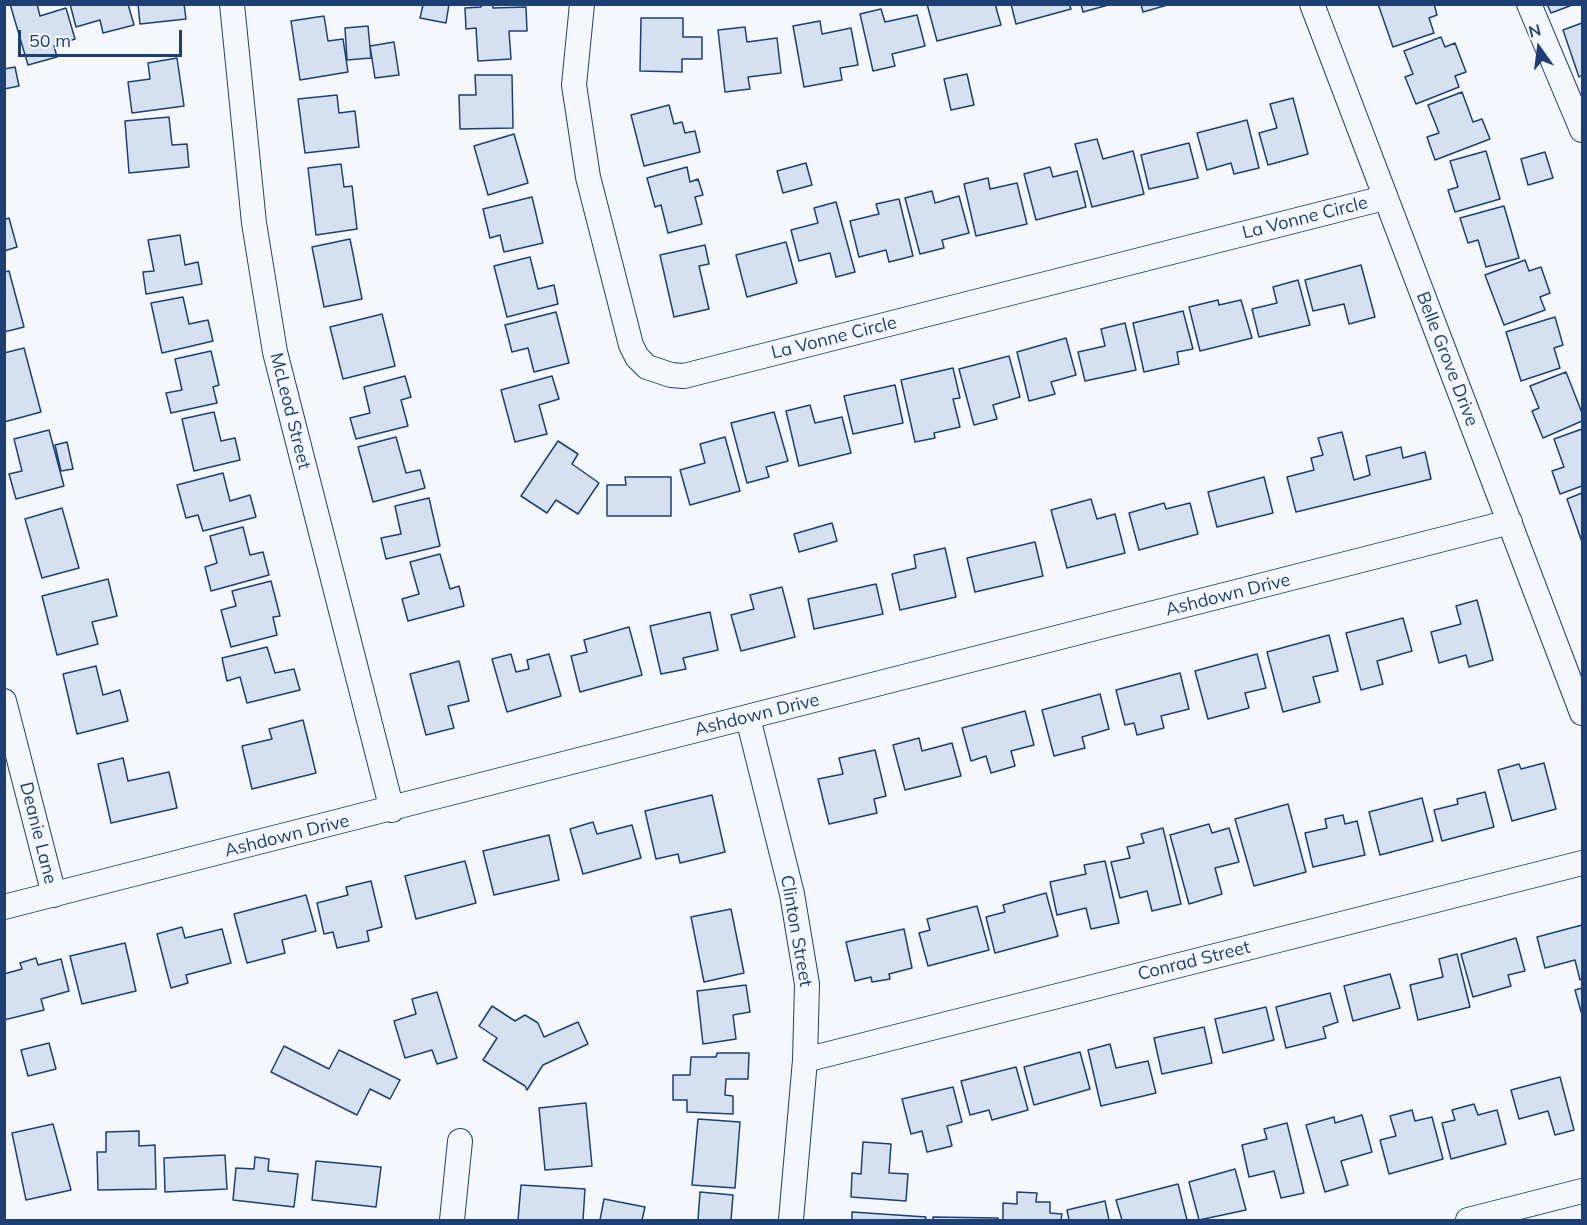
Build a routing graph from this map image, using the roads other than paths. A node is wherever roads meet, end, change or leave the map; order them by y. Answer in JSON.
{"nodes":[{"id":1,"x":232,"y":4,"type":"edge"},
{"id":2,"x":582,"y":4,"type":"edge"},
{"id":3,"x":1312,"y":4,"type":"edge"},
{"id":4,"x":1529,"y":4,"type":"edge"},
{"id":5,"x":1582,"y":130,"type":"edge"},
{"id":6,"x":1384,"y":198,"type":"junction"},
{"id":7,"x":1510,"y":522,"type":"junction"},
{"id":8,"x":4,"y":700,"type":"edge"},
{"id":9,"x":1582,"y":713,"type":"edge"},
{"id":10,"x":748,"y":718,"type":"junction"},
{"id":11,"x":392,"y":810,"type":"junction"},
{"id":12,"x":1582,"y":863,"type":"edge"},
{"id":13,"x":54,"y":895,"type":"junction"},
{"id":14,"x":4,"y":907,"type":"edge"},
{"id":15,"x":805,"y":1060,"type":"junction"},
{"id":16,"x":460,"y":1141,"type":"dead end"},
{"id":17,"x":1582,"y":1191,"type":"edge"},
{"id":18,"x":452,"y":1221,"type":"edge"},
{"id":19,"x":791,"y":1221,"type":"edge"},
{"id":20,"x":1468,"y":1221,"type":"edge"}],
"edges":[{"from":1,"to":11,"type":"street","name":"McLeod Street"},
{"from":2,"to":6,"type":"street","name":"La Vonne Circle"},
{"from":3,"to":6,"type":"street","name":"Belle Grove Drive"},
{"from":4,"to":5,"type":"street"},
{"from":6,"to":7,"type":"street","name":"Belle Grove Drive"},
{"from":7,"to":9,"type":"street","name":"Belle Grove Drive"},
{"from":7,"to":10,"type":"street","name":"Ashdown Drive"},
{"from":8,"to":13,"type":"street","name":"Deanie Lane"},
{"from":10,"to":11,"type":"street","name":"Ashdown Drive"},
{"from":10,"to":15,"type":"street","name":"Clinton Street"},
{"from":11,"to":13,"type":"street","name":"Ashdown Drive"},
{"from":12,"to":15,"type":"street","name":"Conrad Street"},
{"from":13,"to":14,"type":"street","name":"Ashdown Drive"},
{"from":15,"to":19,"type":"street","name":"Clinton Street"},
{"from":16,"to":18,"type":"street"},
{"from":17,"to":20,"type":"street"}]}
